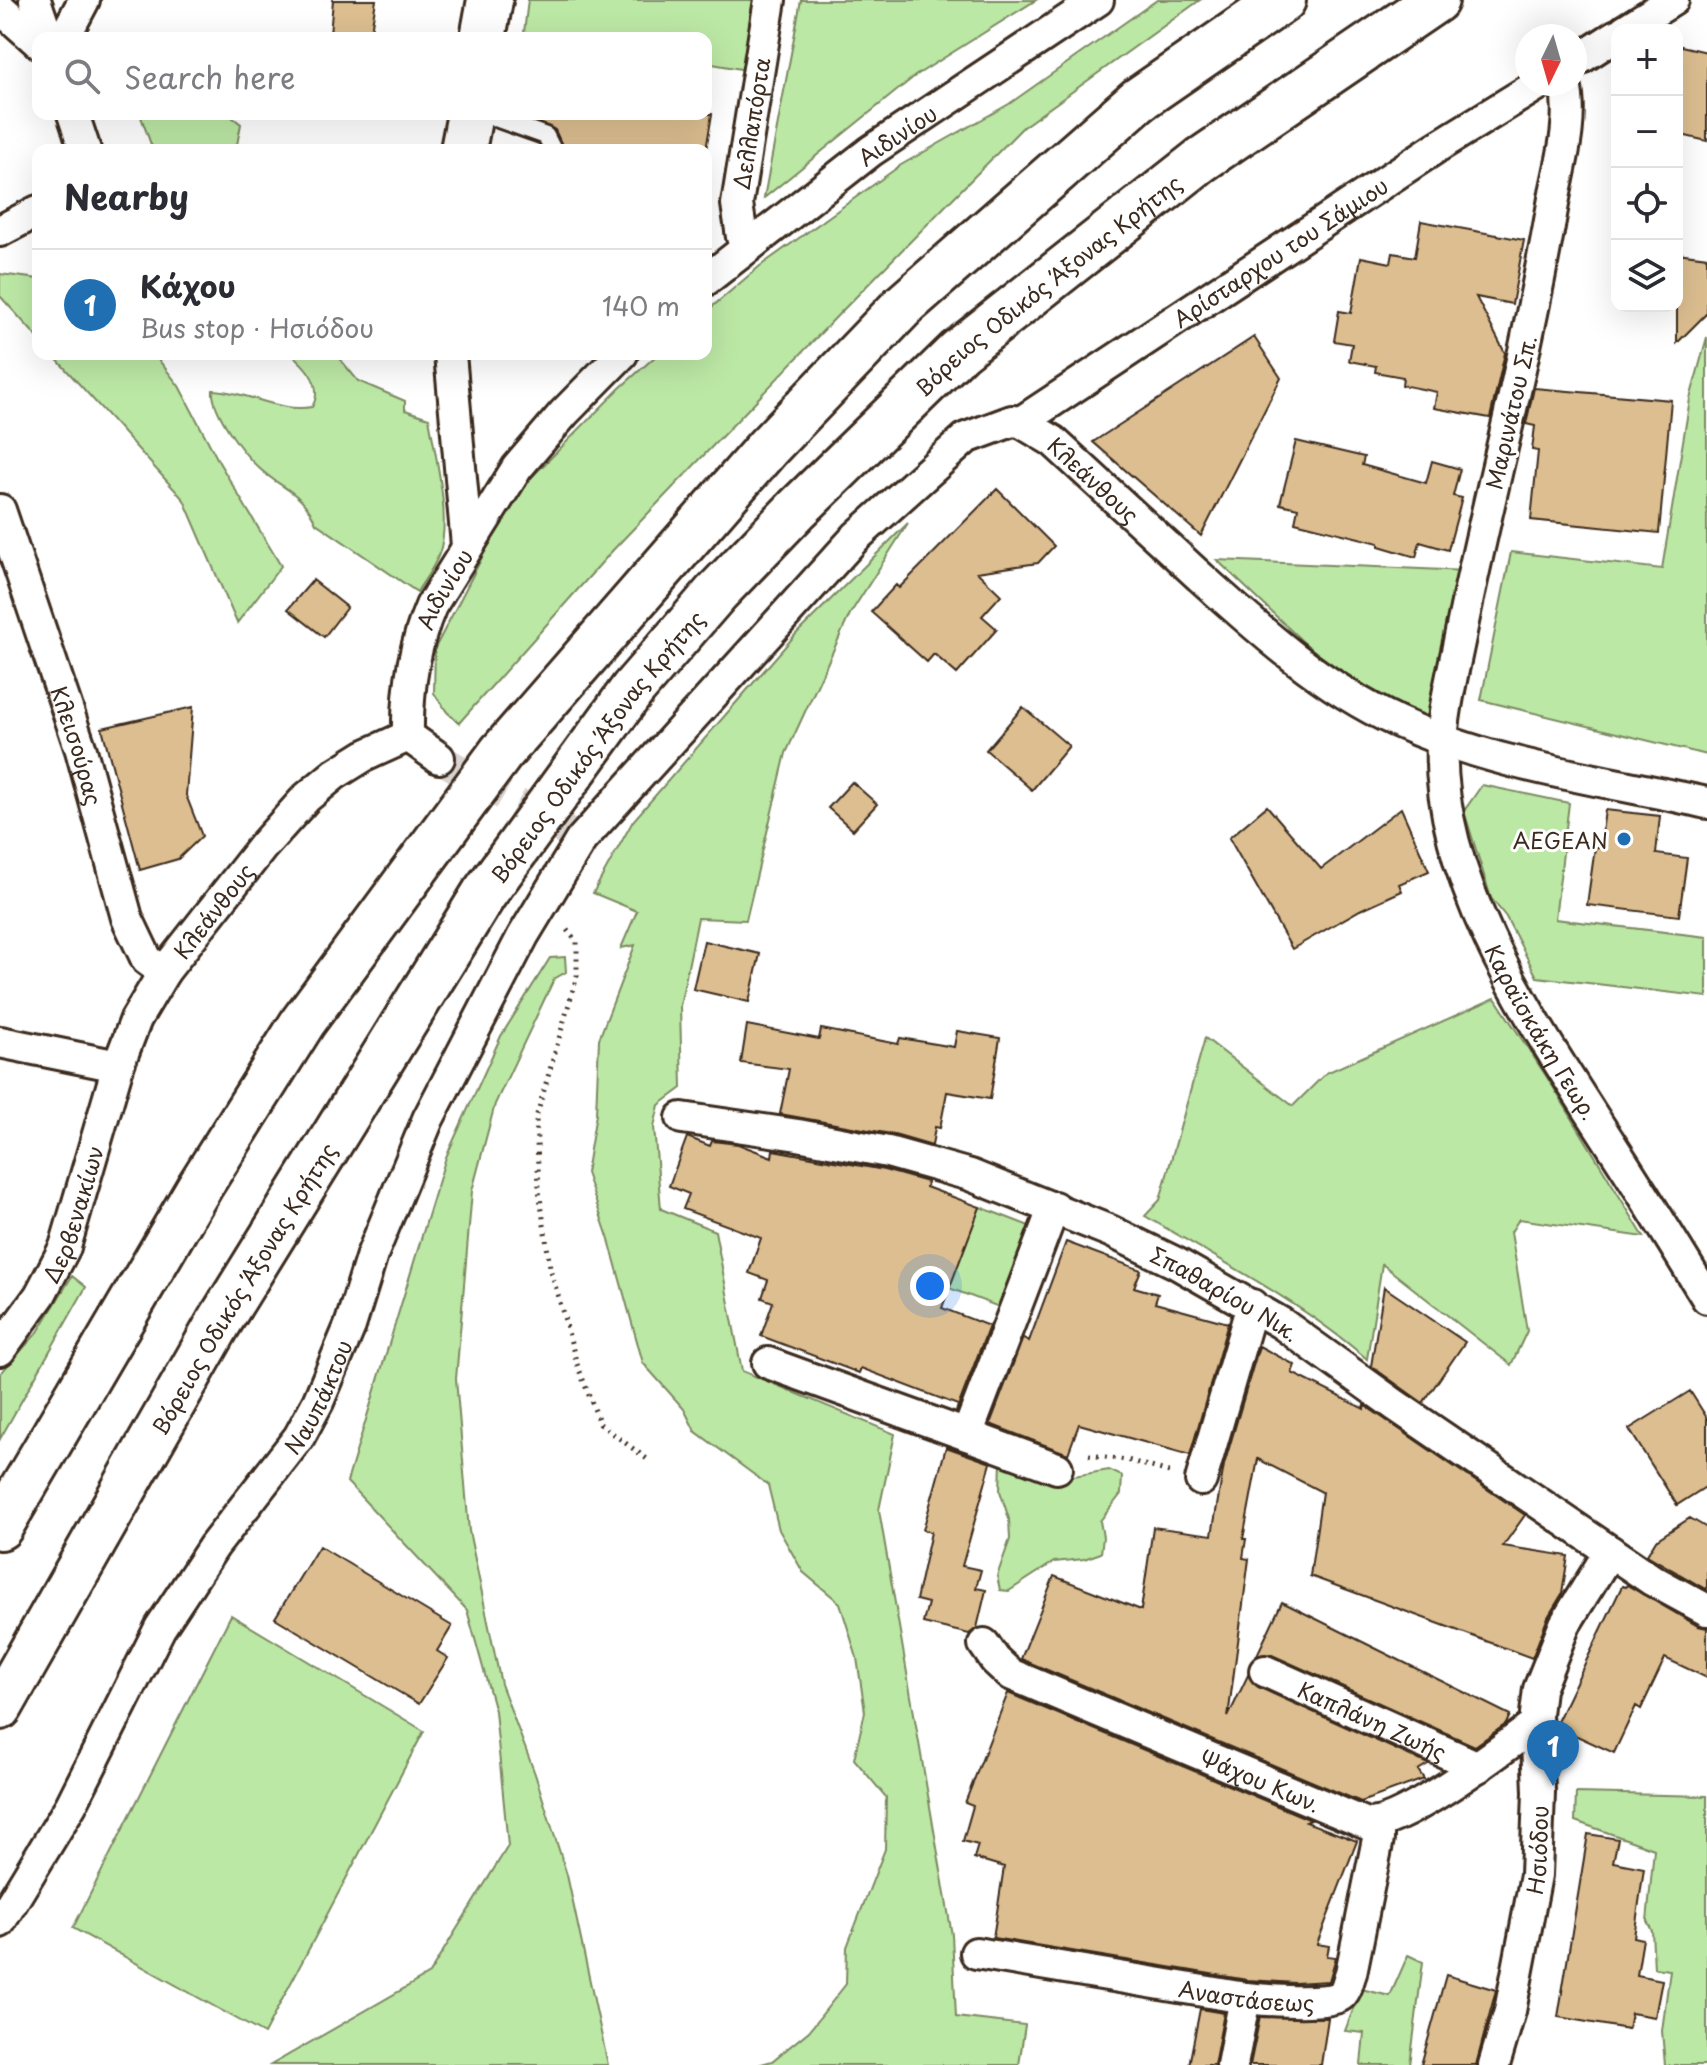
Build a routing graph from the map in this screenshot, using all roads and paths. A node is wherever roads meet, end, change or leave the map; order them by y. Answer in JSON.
{"nodes":[{"id":1,"x":35,"y":0,"type":"edge"},
{"id":2,"x":84,"y":0,"type":"edge"},
{"id":3,"x":490,"y":0,"type":"edge"},
{"id":4,"x":770,"y":0,"type":"edge"},
{"id":5,"x":1283,"y":0,"type":"edge"},
{"id":6,"x":1436,"y":0,"type":"edge"},
{"id":7,"x":1673,"y":0,"type":"edge"},
{"id":8,"x":1091,"y":2,"type":"edge"},
{"id":9,"x":0,"y":8,"type":"edge"},
{"id":10,"x":1635,"y":24,"type":"edge"},
{"id":11,"x":46,"y":32,"type":"edge"},
{"id":12,"x":67,"y":32,"type":"edge"},
{"id":13,"x":484,"y":32,"type":"edge"},
{"id":14,"x":32,"y":37,"type":"edge"},
{"id":15,"x":1611,"y":39,"type":"edge"},
{"id":16,"x":1587,"y":54,"type":"edge"},
{"id":17,"x":1520,"y":96,"type":"edge"},
{"id":18,"x":1568,"y":96,"type":"edge"},
{"id":19,"x":75,"y":120,"type":"edge"},
{"id":20,"x":469,"y":120,"type":"edge"},
{"id":21,"x":501,"y":120,"type":"edge"},
{"id":22,"x":83,"y":144,"type":"edge"},
{"id":23,"x":464,"y":144,"type":"edge"},
{"id":24,"x":550,"y":144,"type":"edge"},
{"id":25,"x":32,"y":214,"type":"edge"},
{"id":26,"x":0,"y":231,"type":"edge"},
{"id":27,"x":749,"y":245,"type":"junction"},
{"id":28,"x":712,"y":275,"type":"edge"},
{"id":29,"x":451,"y":360,"type":"edge"},
{"id":30,"x":616,"y":360,"type":"edge"},
{"id":31,"x":1021,"y":422,"type":"junction"},
{"id":32,"x":0,"y":510,"type":"edge"},
{"id":33,"x":467,"y":546,"type":"junction"},
{"id":34,"x":408,"y":736,"type":"junction"},
{"id":35,"x":1442,"y":740,"type":"junction"},
{"id":36,"x":439,"y":758,"type":"tunnel mouth"},
{"id":37,"x":1707,"y":803,"type":"edge"},
{"id":38,"x":539,"y":908,"type":"junction"},
{"id":39,"x":164,"y":972,"type":"junction"},
{"id":40,"x":0,"y":1042,"type":"edge"},
{"id":41,"x":118,"y":1066,"type":"junction"},
{"id":42,"x":682,"y":1118,"type":"dead end"},
{"id":43,"x":1054,"y":1207,"type":"junction"},
{"id":44,"x":1707,"y":1298,"type":"edge"},
{"id":45,"x":1252,"y":1305,"type":"junction"},
{"id":46,"x":0,"y":1350,"type":"edge"},
{"id":47,"x":768,"y":1363,"type":"dead end"},
{"id":48,"x":967,"y":1435,"type":"junction"},
{"id":49,"x":647,"y":1459,"type":"dead end"},
{"id":50,"x":1057,"y":1468,"type":"joint"},
{"id":51,"x":1201,"y":1480,"type":"joint"},
{"id":52,"x":0,"y":1527,"type":"edge"},
{"id":53,"x":1610,"y":1551,"type":"junction"},
{"id":54,"x":1707,"y":1610,"type":"edge"},
{"id":55,"x":984,"y":1644,"type":"dead end"},
{"id":56,"x":1265,"y":1671,"type":"dead end"},
{"id":57,"x":0,"y":1707,"type":"edge"},
{"id":58,"x":1536,"y":1724,"type":"junction"},
{"id":59,"x":1478,"y":1767,"type":"junction"},
{"id":60,"x":1378,"y":1823,"type":"junction"},
{"id":61,"x":0,"y":1922,"type":"edge"},
{"id":62,"x":976,"y":1953,"type":"dead end"},
{"id":63,"x":1245,"y":1998,"type":"junction"},
{"id":64,"x":1232,"y":2065,"type":"edge"},
{"id":65,"x":1494,"y":2065,"type":"edge"}],
"edges":[{"from":1,"to":11,"type":"street"},
{"from":2,"to":12,"type":"street"},
{"from":3,"to":13,"type":"main road"},
{"from":4,"to":27,"type":"street","name":"Δελλαπόρτα"},
{"from":5,"to":52,"type":"main road"},
{"from":6,"to":57,"type":"main road","name":"Βόρειος Οδικός Άξονας Κρήτης"},
{"from":7,"to":10,"type":"street"},
{"from":8,"to":27,"type":"street","name":"Αιδινίου"},
{"from":9,"to":14,"type":"street"},
{"from":15,"to":16,"type":"street"},
{"from":17,"to":31,"type":"street","name":"Αρίσταρχου του Σάμιου"},
{"from":18,"to":35,"type":"street","name":"Μαρινάτου Σπ."},
{"from":19,"to":22,"type":"street"},
{"from":20,"to":23,"type":"main road"},
{"from":21,"to":24,"type":"lane"},
{"from":25,"to":26,"type":"street"},
{"from":27,"to":28,"type":"street","name":"Αιδινίου"},
{"from":29,"to":33,"type":"street"},
{"from":30,"to":33,"type":"street","name":"Αιδινίου"},
{"from":31,"to":35,"type":"street","name":"Κλεάνθους"},
{"from":31,"to":38,"type":"street","name":"Ναυπάκτου"},
{"from":32,"to":39,"type":"street","name":"Κλεισούρας"},
{"from":33,"to":34,"type":"street","name":"Αιδινίου"},
{"from":34,"to":36,"type":"street"},
{"from":34,"to":39,"type":"street","name":"Κλεάνθους"},
{"from":35,"to":37,"type":"street","name":"Κλεάνθους"},
{"from":35,"to":44,"type":"street","name":"Καραϊσκάκη Γεωρ."},
{"from":38,"to":49,"type":"path"},
{"from":38,"to":61,"type":"street","name":"Ναυπάκτου"},
{"from":39,"to":41,"type":"street","name":"Κλεάνθους"},
{"from":40,"to":41,"type":"street"},
{"from":41,"to":46,"type":"street","name":"Δερβενακίων"},
{"from":42,"to":43,"type":"street","name":"Σπαθαρίου Νικ."},
{"from":43,"to":45,"type":"street","name":"Σπαθαρίου Νικ."},
{"from":43,"to":48,"type":"street"},
{"from":45,"to":51,"type":"street"},
{"from":45,"to":53,"type":"street","name":"Σπαθαρίου Νικ."},
{"from":47,"to":48,"type":"street"},
{"from":48,"to":50,"type":"street"},
{"from":50,"to":51,"type":"path"},
{"from":53,"to":54,"type":"street","name":"Σπαθαρίου Νικ."},
{"from":53,"to":58,"type":"street","name":"Ησιόδου"},
{"from":55,"to":60,"type":"street","name":"Ψάχου Κων."},
{"from":56,"to":59,"type":"street","name":"Καπλάνη Ζωής"},
{"from":58,"to":59,"type":"street"},
{"from":58,"to":65,"type":"street","name":"Ησιόδου"},
{"from":59,"to":60,"type":"street"},
{"from":60,"to":63,"type":"street","name":"Αναστάσεως"},
{"from":62,"to":63,"type":"street","name":"Αναστάσεως"},
{"from":63,"to":64,"type":"street"}]}
